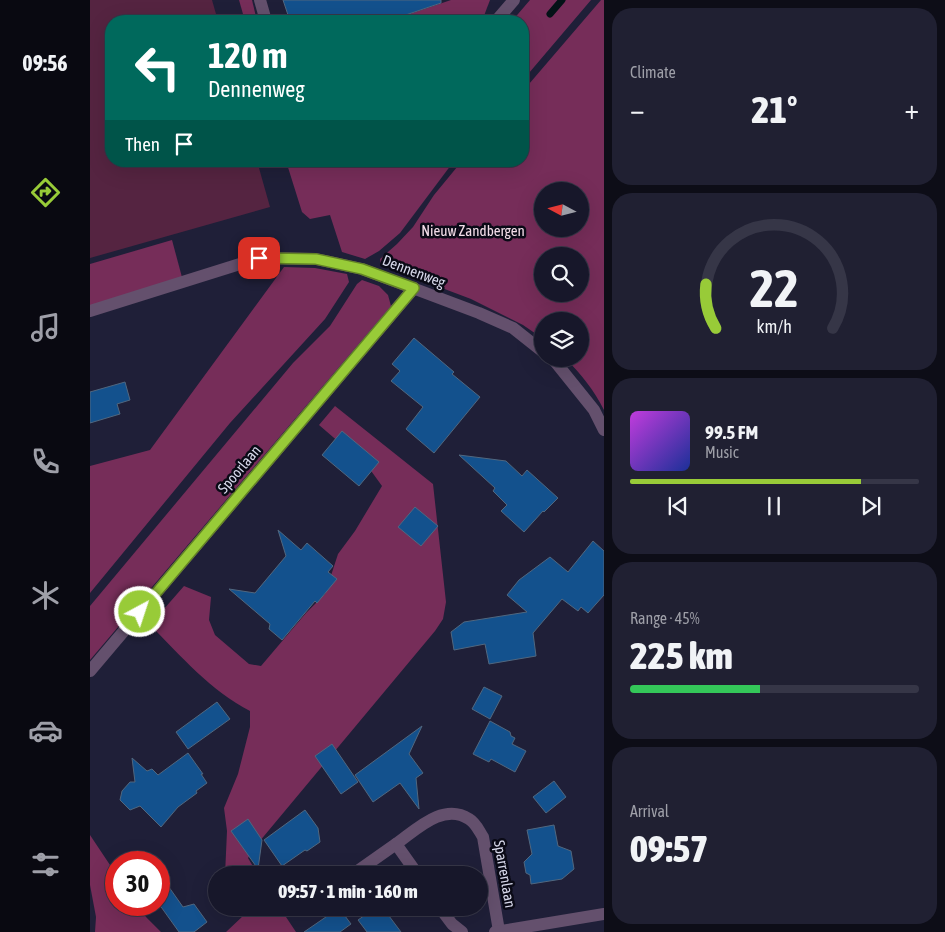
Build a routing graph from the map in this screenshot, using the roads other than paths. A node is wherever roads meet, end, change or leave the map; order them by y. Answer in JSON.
{"nodes":[{"id":1,"x":260,"y":0,"type":"edge"},
{"id":2,"x":514,"y":0,"type":"edge"},
{"id":3,"x":264,"y":15,"type":"edge"},
{"id":4,"x":501,"y":15,"type":"edge"},
{"id":5,"x":414,"y":288,"type":"junction"},
{"id":6,"x":90,"y":311,"type":"edge"},
{"id":7,"x":534,"y":345,"type":"edge"},
{"id":8,"x":559,"y":367,"type":"edge"},
{"id":9,"x":604,"y":430,"type":"edge"},
{"id":10,"x":90,"y":671,"type":"edge"},
{"id":11,"x":396,"y":844,"type":"junction"},
{"id":12,"x":365,"y":866,"type":"edge"},
{"id":13,"x":412,"y":866,"type":"edge"},
{"id":14,"x":604,"y":914,"type":"edge"},
{"id":15,"x":446,"y":916,"type":"edge"},
{"id":16,"x":462,"y":932,"type":"edge"},
{"id":17,"x":495,"y":932,"type":"edge"},
{"id":18,"x":499,"y":932,"type":"edge"}],
"edges":[{"from":1,"to":3,"type":"street"},
{"from":2,"to":4,"type":"street"},
{"from":5,"to":6,"type":"street","name":"Dennenweg"},
{"from":5,"to":7,"type":"street","name":"Dennenweg"},
{"from":5,"to":10,"type":"street","name":"Spoorlaan"},
{"from":8,"to":9,"type":"street"},
{"from":11,"to":12,"type":"street","name":"Sparrenlaan"},
{"from":11,"to":13,"type":"street"},
{"from":11,"to":18,"type":"street","name":"Sparrenlaan"},
{"from":14,"to":18,"type":"street","name":"Sparrenlaan"},
{"from":15,"to":16,"type":"street"},
{"from":17,"to":18,"type":"street","name":"Sparrenlaan"}]}
